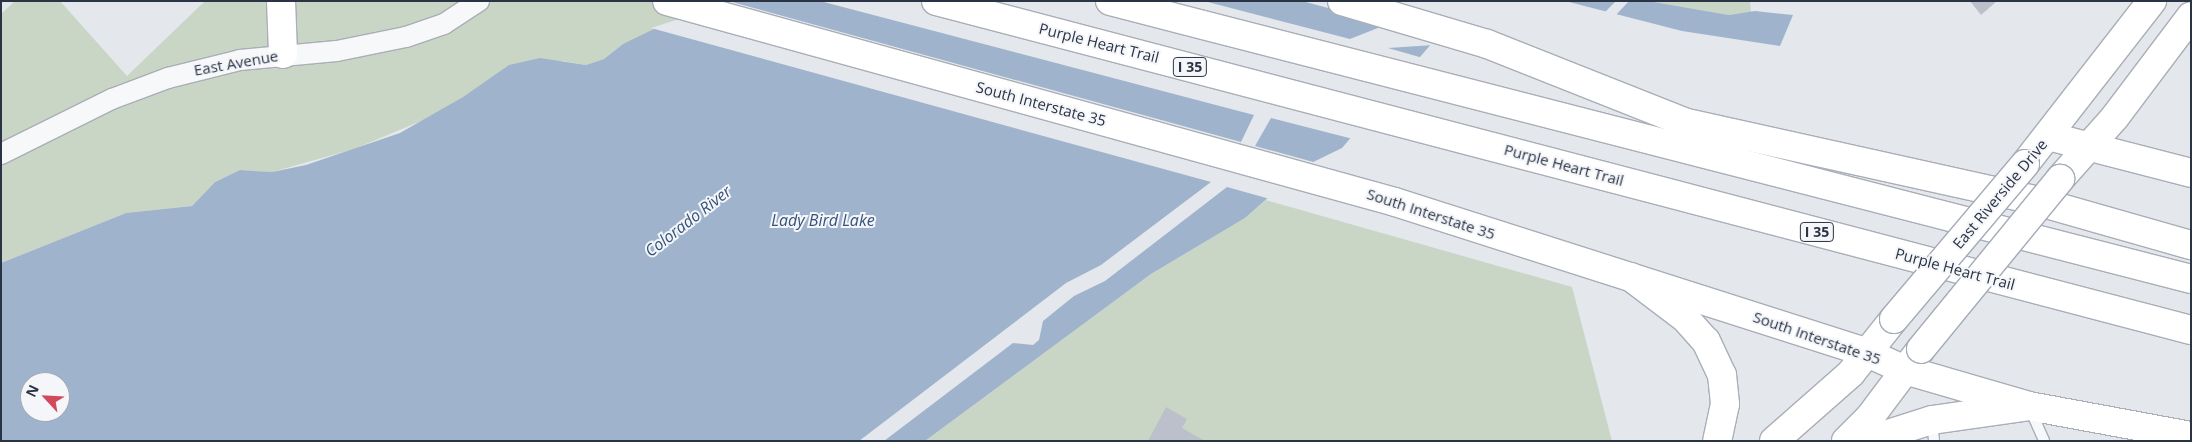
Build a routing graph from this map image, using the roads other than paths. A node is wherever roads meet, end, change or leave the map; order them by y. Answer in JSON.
{"nodes":[{"id":1,"x":479,"y":1,"type":"edge"},
{"id":2,"x":668,"y":1,"type":"edge"},
{"id":3,"x":936,"y":1,"type":"edge"},
{"id":4,"x":1110,"y":1,"type":"edge"},
{"id":5,"x":1342,"y":1,"type":"edge"},
{"id":6,"x":2152,"y":1,"type":"edge"},
{"id":7,"x":283,"y":3,"type":"edge"},
{"id":8,"x":2191,"y":16,"type":"edge"},
{"id":9,"x":283,"y":54,"type":"junction"},
{"id":10,"x":2048,"y":136,"type":"junction"},
{"id":11,"x":2090,"y":146,"type":"junction"},
{"id":12,"x":1,"y":154,"type":"edge"},
{"id":13,"x":2191,"y":173,"type":"edge"},
{"id":14,"x":2191,"y":245,"type":"edge"},
{"id":15,"x":1631,"y":277,"type":"junction"},
{"id":16,"x":2191,"y":280,"type":"edge"},
{"id":17,"x":2191,"y":330,"type":"edge"},
{"id":18,"x":1865,"y":352,"type":"junction"},
{"id":19,"x":1913,"y":360,"type":"junction"},
{"id":20,"x":2029,"y":406,"type":"junction"},
{"id":21,"x":1933,"y":430,"type":"edge"},
{"id":22,"x":2191,"y":436,"type":"edge"},
{"id":23,"x":1717,"y":441,"type":"edge"},
{"id":24,"x":1774,"y":441,"type":"edge"},
{"id":25,"x":1846,"y":441,"type":"edge"},
{"id":26,"x":1866,"y":441,"type":"edge"},
{"id":27,"x":2044,"y":441,"type":"edge"}],
"edges":[{"from":1,"to":9,"type":"street","name":"East Avenue"},
{"from":2,"to":15,"type":"main road","name":"South Interstate 35"},
{"from":3,"to":17,"type":"main road","name":"Purple Heart Trail","number":"I 35"},
{"from":4,"to":16,"type":"main road"},
{"from":5,"to":14,"type":"main road"},
{"from":6,"to":10,"type":"main road","name":"East Riverside Drive"},
{"from":7,"to":9,"type":"main road"},
{"from":8,"to":11,"type":"main road"},
{"from":9,"to":12,"type":"street","name":"East Avenue"},
{"from":10,"to":11,"type":"main road"},
{"from":10,"to":18,"type":"main road","name":"East Riverside Drive","bridge":true},
{"from":11,"to":13,"type":"main road"},
{"from":11,"to":19,"type":"main road","bridge":true},
{"from":15,"to":18,"type":"main road","name":"South Interstate 35"},
{"from":15,"to":23,"type":"main road"},
{"from":18,"to":19,"type":"main road","name":"South Interstate 35"},
{"from":18,"to":24,"type":"main road","name":"East Riverside Drive"},
{"from":19,"to":20,"type":"main road","name":"South Interstate 35"},
{"from":19,"to":25,"type":"main road"},
{"from":20,"to":21,"type":"main road"},
{"from":20,"to":22,"type":"main road","name":"South Interstate 35"},
{"from":20,"to":27,"type":"lane"},
{"from":21,"to":26,"type":"main road"}]}
